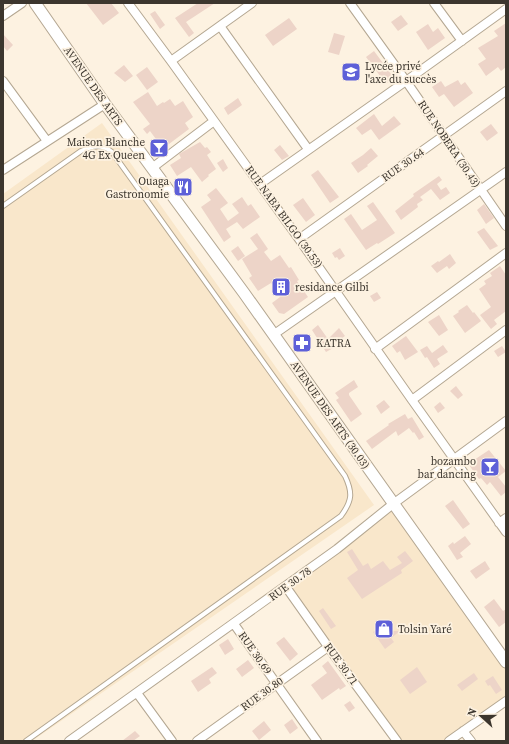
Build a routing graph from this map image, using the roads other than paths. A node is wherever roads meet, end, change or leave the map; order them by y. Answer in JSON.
{"nodes":[{"id":1,"x":22,"y":3,"type":"edge"},
{"id":2,"x":35,"y":3,"type":"edge"},
{"id":3,"x":252,"y":3,"type":"edge"},
{"id":4,"x":350,"y":3,"type":"edge"},
{"id":5,"x":434,"y":3,"type":"edge"},
{"id":6,"x":131,"y":4,"type":"edge"},
{"id":7,"x":506,"y":9,"type":"edge"},
{"id":8,"x":3,"y":16,"type":"edge"},
{"id":9,"x":220,"y":26,"type":"junction"},
{"id":10,"x":462,"y":41,"type":"junction"},
{"id":11,"x":171,"y":61,"type":"junction"},
{"id":12,"x":3,"y":81,"type":"edge"},
{"id":13,"x":406,"y":82,"type":"junction"},
{"id":14,"x":506,"y":91,"type":"edge"},
{"id":15,"x":105,"y":104,"type":"junction"},
{"id":16,"x":214,"y":121,"type":"junction"},
{"id":17,"x":444,"y":136,"type":"junction"},
{"id":18,"x":47,"y":141,"type":"junction"},
{"id":19,"x":308,"y":149,"type":"junction"},
{"id":20,"x":152,"y":168,"type":"junction"},
{"id":21,"x":3,"y":170,"type":"edge"},
{"id":22,"x":506,"y":172,"type":"edge"},
{"id":23,"x":260,"y":184,"type":"junction"},
{"id":24,"x":480,"y":190,"type":"junction"},
{"id":25,"x":3,"y":206,"type":"edge"},
{"id":26,"x":506,"y":226,"type":"edge"},
{"id":27,"x":299,"y":239,"type":"junction"},
{"id":28,"x":506,"y":253,"type":"edge"},
{"id":29,"x":337,"y":291,"type":"junction"},
{"id":30,"x":506,"y":330,"type":"edge"},
{"id":31,"x":273,"y":335,"type":"junction"},
{"id":32,"x":375,"y":348,"type":"junction"},
{"id":33,"x":412,"y":400,"type":"junction"},
{"id":34,"x":506,"y":421,"type":"edge"},
{"id":35,"x":454,"y":459,"type":"junction"},
{"id":36,"x":393,"y":504,"type":"junction"},
{"id":37,"x":503,"y":520,"type":"edge"},
{"id":38,"x":506,"y":532,"type":"edge"},
{"id":39,"x":286,"y":587,"type":"junction"},
{"id":40,"x":234,"y":624,"type":"junction"},
{"id":41,"x":328,"y":647,"type":"junction"},
{"id":42,"x":506,"y":662,"type":"edge"},
{"id":43,"x":276,"y":684,"type":"junction"},
{"id":44,"x":137,"y":693,"type":"junction"},
{"id":45,"x":506,"y":702,"type":"edge"},
{"id":46,"x":463,"y":731,"type":"junction"},
{"id":47,"x":26,"y":741,"type":"edge"},
{"id":48,"x":69,"y":741,"type":"edge"},
{"id":49,"x":172,"y":741,"type":"edge"},
{"id":50,"x":197,"y":741,"type":"edge"},
{"id":51,"x":317,"y":741,"type":"edge"},
{"id":52,"x":397,"y":741,"type":"edge"},
{"id":53,"x":449,"y":741,"type":"edge"},
{"id":54,"x":471,"y":741,"type":"edge"}],
"edges":[{"from":1,"to":8,"type":"street"},
{"from":2,"to":15,"type":"street","name":"AVENUE DES ARTS"},
{"from":3,"to":9,"type":"street"},
{"from":4,"to":13,"type":"street","name":"RUE NOBERA (30.43)"},
{"from":5,"to":10,"type":"street"},
{"from":6,"to":11,"type":"street","name":"RUE NABA BILGO (30.53)"},
{"from":7,"to":10,"type":"street"},
{"from":9,"to":11,"type":"street"},
{"from":9,"to":19,"type":"street"},
{"from":10,"to":13,"type":"street"},
{"from":11,"to":16,"type":"street","name":"RUE NABA BILGO (30.53)"},
{"from":12,"to":18,"type":"street"},
{"from":13,"to":17,"type":"street","name":"RUE NOBERA (30.43)"},
{"from":13,"to":19,"type":"street"},
{"from":14,"to":17,"type":"street","name":"RUE 30.64"},
{"from":15,"to":18,"type":"street"},
{"from":15,"to":20,"type":"street","name":"AVENUE DES ARTS"},
{"from":16,"to":20,"type":"street"},
{"from":16,"to":23,"type":"street","name":"RUE NABA BILGO (30.53)"},
{"from":17,"to":24,"type":"street","name":"RUE NOBERA (30.43)"},
{"from":17,"to":27,"type":"street","name":"RUE 30.64"},
{"from":18,"to":21,"type":"street"},
{"from":19,"to":23,"type":"street"},
{"from":20,"to":31,"type":"street","name":"AVENUE DES ARTS (30.03)"},
{"from":22,"to":24,"type":"street"},
{"from":23,"to":27,"type":"street","name":"RUE NABA BILGO (30.53)"},
{"from":24,"to":26,"type":"street","name":"RUE NOBERA (30.43)"},
{"from":24,"to":29,"type":"street"},
{"from":25,"to":47,"type":"lane"},
{"from":27,"to":29,"type":"street","name":"RUE NABA BILGO (30.53)"},
{"from":28,"to":32,"type":"street"},
{"from":29,"to":31,"type":"street"},
{"from":29,"to":32,"type":"street","name":"RUE NABA BILGO (30.53)"},
{"from":30,"to":33,"type":"street"},
{"from":31,"to":36,"type":"street","name":"AVENUE DES ARTS (30.03)"},
{"from":32,"to":33,"type":"street","name":"RUE NABA BILGO (30.53)"},
{"from":33,"to":35,"type":"street","name":"RUE NABA BILGO (30.53)"},
{"from":34,"to":35,"type":"street","name":"RUE 30.78"},
{"from":35,"to":36,"type":"street","name":"RUE 30.78"},
{"from":35,"to":37,"type":"street","name":"RUE NABA BILGO (30.53)"},
{"from":36,"to":39,"type":"street","name":"RUE 30.78"},
{"from":36,"to":42,"type":"street","name":"AVENUE DES ARTS (30.03)"},
{"from":37,"to":38,"type":"street","name":"RUE NABA BILGO (30.53)"},
{"from":39,"to":40,"type":"street","name":"RUE 30.78"},
{"from":39,"to":41,"type":"street","name":"RUE 30.71"},
{"from":40,"to":43,"type":"street","name":"RUE 30.69"},
{"from":40,"to":44,"type":"street","name":"RUE 30.78"},
{"from":41,"to":43,"type":"street","name":"RUE 30.80"},
{"from":41,"to":52,"type":"street","name":"RUE 30.71"},
{"from":43,"to":50,"type":"street","name":"RUE 30.80"},
{"from":43,"to":51,"type":"street","name":"RUE 30.69"},
{"from":44,"to":48,"type":"street","name":"RUE 30.78"},
{"from":44,"to":49,"type":"street"},
{"from":45,"to":46,"type":"street"},
{"from":46,"to":53,"type":"street"},
{"from":46,"to":54,"type":"street"}]}
